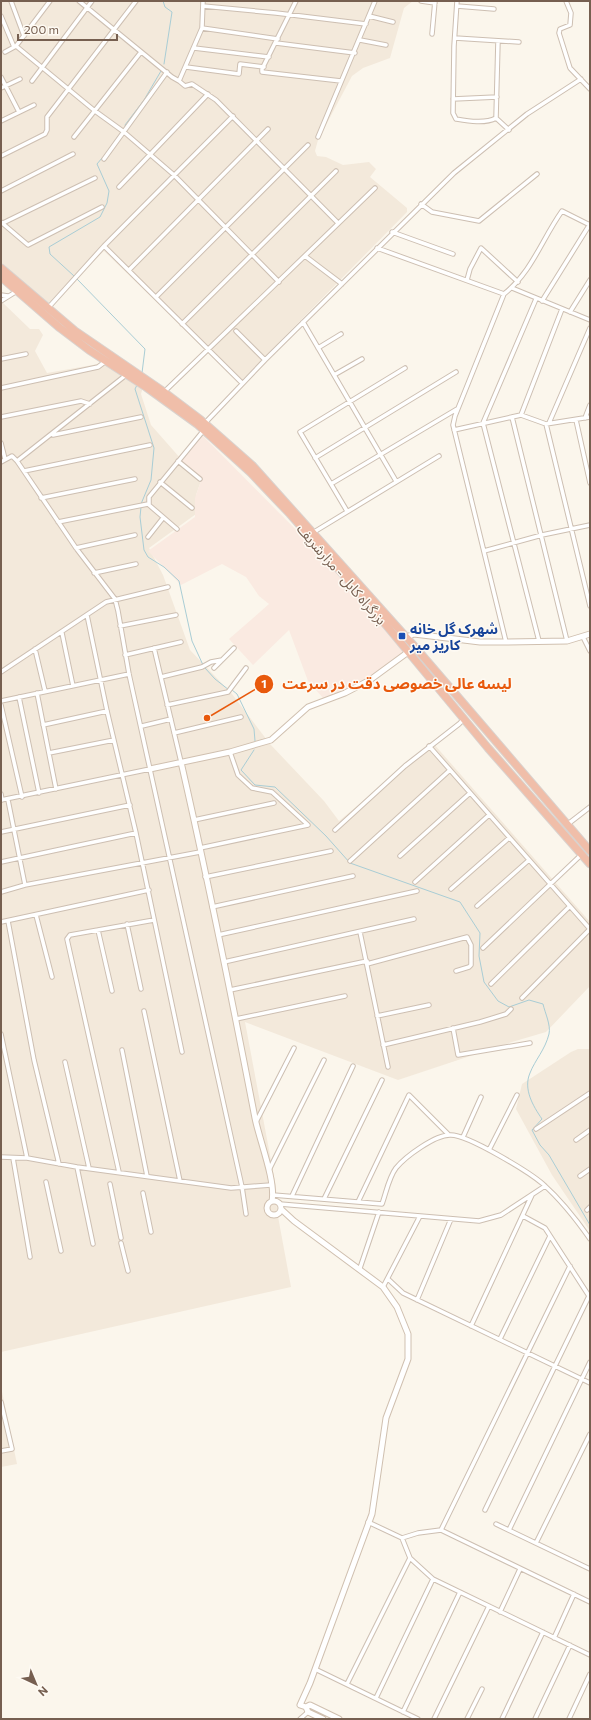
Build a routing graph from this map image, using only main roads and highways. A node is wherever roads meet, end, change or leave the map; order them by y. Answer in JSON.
{"nodes":[{"id":1,"x":1,"y":268,"type":"edge"},
{"id":2,"x":1,"y":277,"type":"edge"},
{"id":3,"x":19,"y":289,"type":"junction"},
{"id":4,"x":62,"y":325,"type":"junction"},
{"id":5,"x":136,"y":377,"type":"junction"},
{"id":6,"x":273,"y":492,"type":"junction"},
{"id":7,"x":327,"y":552,"type":"junction"},
{"id":8,"x":412,"y":649,"type":"junction"},
{"id":9,"x":590,"y":851,"type":"edge"},
{"id":10,"x":590,"y":864,"type":"edge"}],
"edges":[{"from":1,"to":3,"type":"highway"},
{"from":2,"to":3,"type":"highway"},
{"from":3,"to":4,"type":"highway"},
{"from":3,"to":4,"type":"highway"},
{"from":4,"to":5,"type":"highway"},
{"from":4,"to":5,"type":"highway"},
{"from":5,"to":6,"type":"highway","name":"بزرگراه کابل - مزارشریف"},
{"from":6,"to":7,"type":"highway","name":"بزرگراه کابل - مزارشریف"},
{"from":6,"to":7,"type":"highway","name":"بزرگراه کابل - مزارشریف"},
{"from":7,"to":8,"type":"highway","name":"بزرگراه کابل - مزارشریف"},
{"from":8,"to":9,"type":"highway","name":"بزرگراه کابل - مزارشریف"},
{"from":8,"to":10,"type":"highway","name":"بزرگراه کابل - مزارشریف"}]}
